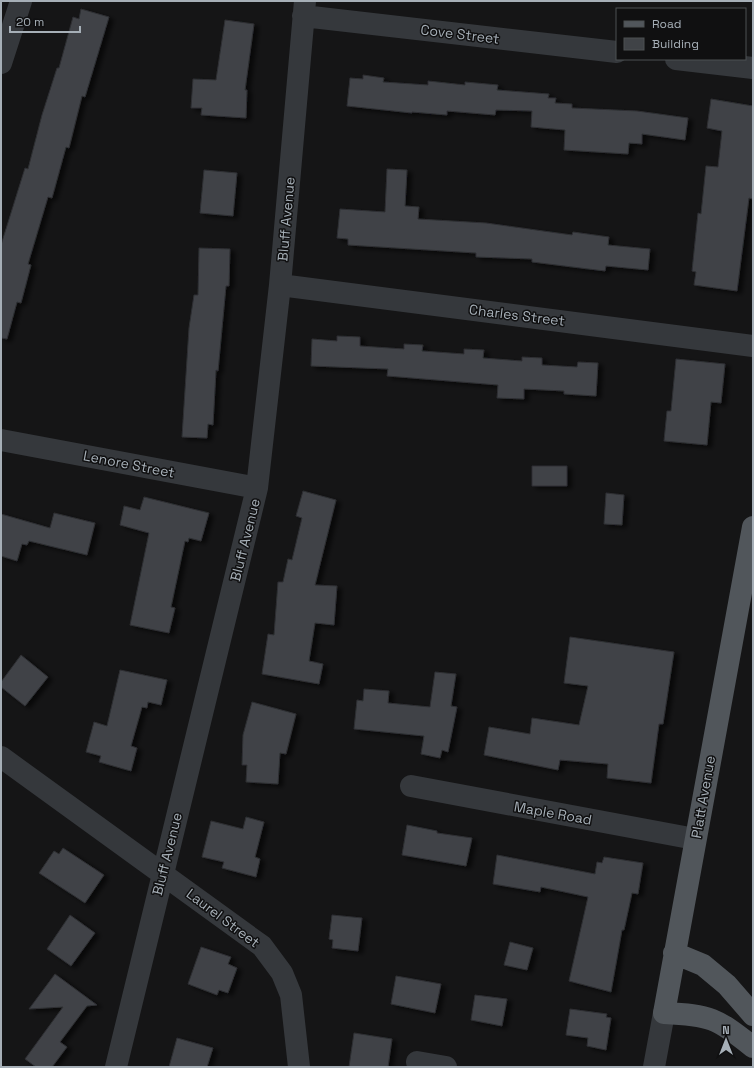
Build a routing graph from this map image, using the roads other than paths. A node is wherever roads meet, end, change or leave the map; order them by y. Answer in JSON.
{"nodes":[{"id":1,"x":21,"y":1,"type":"edge"},
{"id":2,"x":304,"y":9,"type":"edge"},
{"id":3,"x":616,"y":52,"type":"edge"},
{"id":4,"x":685,"y":60,"type":"edge"},
{"id":5,"x":1,"y":63,"type":"edge"},
{"id":6,"x":753,"y":68,"type":"edge"},
{"id":7,"x":280,"y":284,"type":"junction"},
{"id":8,"x":753,"y":346,"type":"edge"},
{"id":9,"x":1,"y":440,"type":"edge"},
{"id":10,"x":257,"y":488,"type":"junction"},
{"id":11,"x":753,"y":527,"type":"edge"},
{"id":12,"x":1,"y":757,"type":"edge"},
{"id":13,"x":411,"y":786,"type":"dead end"},
{"id":14,"x":695,"y":839,"type":"junction"},
{"id":15,"x":164,"y":873,"type":"junction"},
{"id":16,"x":674,"y":953,"type":"junction"},
{"id":17,"x":664,"y":1013,"type":"junction"},
{"id":18,"x":753,"y":1016,"type":"edge"},
{"id":19,"x":753,"y":1047,"type":"edge"},
{"id":20,"x":417,"y":1062,"type":"dead end"},
{"id":21,"x":116,"y":1067,"type":"edge"},
{"id":22,"x":299,"y":1067,"type":"edge"},
{"id":23,"x":446,"y":1067,"type":"edge"},
{"id":24,"x":654,"y":1067,"type":"edge"}],
"edges":[{"from":1,"to":5,"type":"street"},
{"from":2,"to":3,"type":"street","name":"Cove Street"},
{"from":2,"to":7,"type":"street","name":"Bluff Avenue"},
{"from":4,"to":6,"type":"street"},
{"from":7,"to":8,"type":"street","name":"Charles Street"},
{"from":7,"to":10,"type":"street","name":"Bluff Avenue"},
{"from":9,"to":10,"type":"street","name":"Lenore Street"},
{"from":10,"to":15,"type":"street","name":"Bluff Avenue"},
{"from":11,"to":14,"type":"main road","name":"Platt Avenue"},
{"from":12,"to":15,"type":"street","name":"Laurel Street"},
{"from":13,"to":14,"type":"street","name":"Maple Road"},
{"from":14,"to":16,"type":"main road","name":"Platt Avenue"},
{"from":15,"to":21,"type":"street","name":"Bluff Avenue"},
{"from":15,"to":22,"type":"street","name":"Laurel Street"},
{"from":16,"to":17,"type":"main road","name":"Platt Avenue"},
{"from":16,"to":18,"type":"main road"},
{"from":17,"to":19,"type":"main road"},
{"from":17,"to":24,"type":"street","name":"Platt Avenue"},
{"from":20,"to":23,"type":"street"}]}
